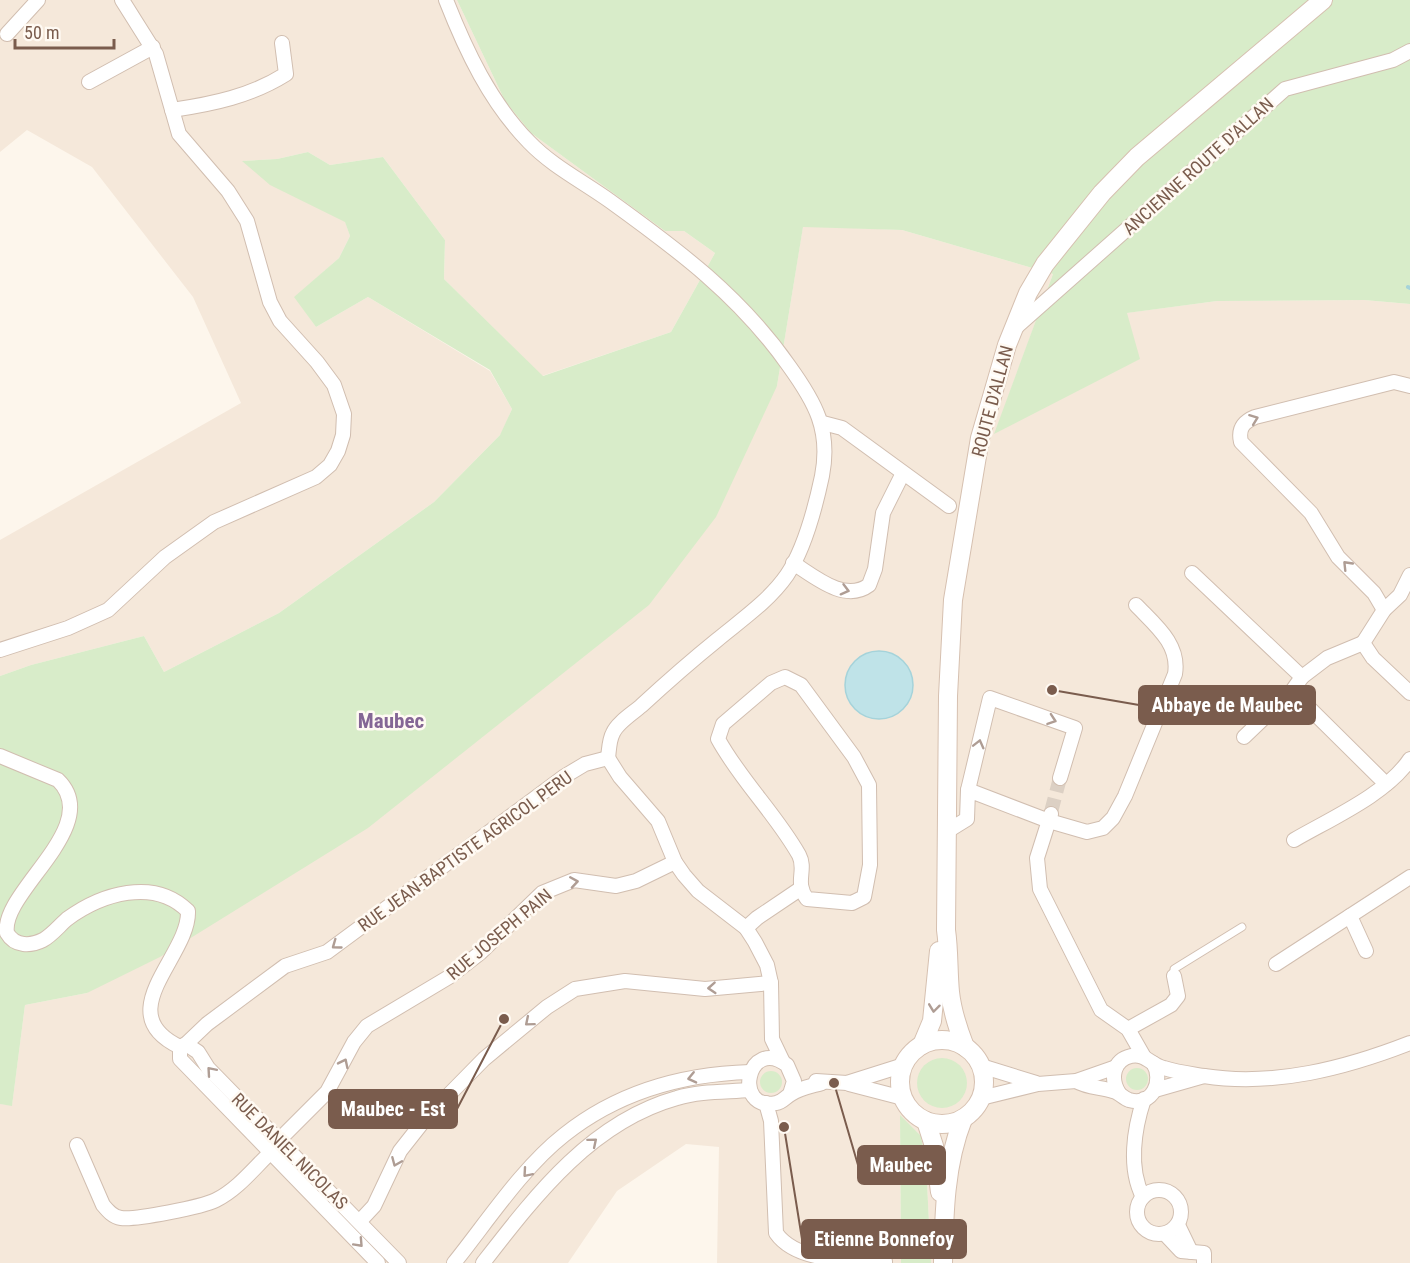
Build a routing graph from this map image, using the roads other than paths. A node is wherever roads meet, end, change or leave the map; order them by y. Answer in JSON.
{"nodes":[{"id":1,"x":38,"y":0,"type":"edge"},
{"id":2,"x":141,"y":0,"type":"edge"},
{"id":3,"x":446,"y":0,"type":"edge"},
{"id":4,"x":1323,"y":0,"type":"edge"},
{"id":5,"x":125,"y":4,"type":"edge"},
{"id":6,"x":8,"y":34,"type":"dead end"},
{"id":7,"x":282,"y":43,"type":"dead end"},
{"id":8,"x":153,"y":47,"type":"junction"},
{"id":9,"x":1410,"y":51,"type":"edge"},
{"id":10,"x":89,"y":82,"type":"dead end"},
{"id":11,"x":172,"y":110,"type":"junction"},
{"id":12,"x":1013,"y":330,"type":"junction"},
{"id":13,"x":1410,"y":386,"type":"edge"},
{"id":14,"x":823,"y":423,"type":"junction"},
{"id":15,"x":903,"y":475,"type":"junction"},
{"id":16,"x":949,"y":506,"type":"dead end"},
{"id":17,"x":794,"y":563,"type":"junction"},
{"id":18,"x":1192,"y":573,"type":"dead end"},
{"id":19,"x":1410,"y":575,"type":"edge"},
{"id":20,"x":1405,"y":599,"type":"edge"},
{"id":21,"x":1136,"y":605,"type":"dead end"},
{"id":22,"x":1384,"y":610,"type":"junction"},
{"id":23,"x":1363,"y":643,"type":"junction"},
{"id":24,"x":0,"y":650,"type":"edge"},
{"id":25,"x":1302,"y":677,"type":"junction"},
{"id":26,"x":1292,"y":691,"type":"junction"},
{"id":27,"x":1410,"y":693,"type":"edge"},
{"id":28,"x":1244,"y":736,"type":"dead end"},
{"id":29,"x":0,"y":756,"type":"edge"},
{"id":30,"x":608,"y":758,"type":"junction"},
{"id":31,"x":1410,"y":759,"type":"edge"},
{"id":32,"x":1060,"y":778,"type":"tunnel mouth"},
{"id":33,"x":1386,"y":784,"type":"junction"},
{"id":34,"x":968,"y":790,"type":"junction"},
{"id":35,"x":1050,"y":817,"type":"junction"},
{"id":36,"x":945,"y":832,"type":"junction"},
{"id":37,"x":1294,"y":840,"type":"dead end"},
{"id":38,"x":675,"y":862,"type":"junction"},
{"id":39,"x":1410,"y":877,"type":"edge"},
{"id":40,"x":800,"y":889,"type":"junction"},
{"id":41,"x":1350,"y":916,"type":"junction"},
{"id":42,"x":1242,"y":927,"type":"dead end"},
{"id":43,"x":746,"y":928,"type":"junction"},
{"id":44,"x":946,"y":930,"type":"junction"},
{"id":45,"x":1366,"y":951,"type":"dead end"},
{"id":46,"x":1276,"y":964,"type":"dead end"},
{"id":47,"x":1174,"y":976,"type":"joint"},
{"id":48,"x":771,"y":982,"type":"junction"},
{"id":49,"x":1130,"y":1032,"type":"junction"},
{"id":50,"x":772,"y":1039,"type":"junction"},
{"id":51,"x":1410,"y":1043,"type":"edge"},
{"id":52,"x":183,"y":1046,"type":"junction"},
{"id":53,"x":922,"y":1046,"type":"junction"},
{"id":54,"x":965,"y":1047,"type":"junction"},
{"id":55,"x":1128,"y":1057,"type":"junction"},
{"id":56,"x":764,"y":1059,"type":"junction"},
{"id":57,"x":1149,"y":1060,"type":"junction"},
{"id":58,"x":783,"y":1062,"type":"junction"},
{"id":59,"x":904,"y":1065,"type":"junction"},
{"id":60,"x":981,"y":1066,"type":"junction"},
{"id":61,"x":1116,"y":1067,"type":"junction"},
{"id":62,"x":750,"y":1072,"type":"junction"},
{"id":63,"x":793,"y":1074,"type":"junction"},
{"id":64,"x":1204,"y":1076,"type":"junction"},
{"id":65,"x":1076,"y":1081,"type":"junction"},
{"id":66,"x":822,"y":1083,"type":"junction"},
{"id":67,"x":847,"y":1083,"type":"junction"},
{"id":68,"x":1038,"y":1084,"type":"junction"},
{"id":69,"x":750,"y":1090,"type":"junction"},
{"id":70,"x":1150,"y":1095,"type":"junction"},
{"id":71,"x":1124,"y":1096,"type":"junction"},
{"id":72,"x":903,"y":1098,"type":"junction"},
{"id":73,"x":981,"y":1098,"type":"junction"},
{"id":74,"x":778,"y":1100,"type":"junction"},
{"id":75,"x":963,"y":1119,"type":"junction"},
{"id":76,"x":926,"y":1121,"type":"junction"},
{"id":77,"x":1136,"y":1124,"type":"junction"},
{"id":78,"x":280,"y":1139,"type":"junction"},
{"id":79,"x":77,"y":1145,"type":"dead end"},
{"id":80,"x":271,"y":1152,"type":"junction"},
{"id":81,"x":1143,"y":1197,"type":"junction"},
{"id":82,"x":944,"y":1214,"type":"junction"},
{"id":83,"x":360,"y":1221,"type":"junction"},
{"id":84,"x":1178,"y":1225,"type":"junction"},
{"id":85,"x":1166,"y":1234,"type":"junction"},
{"id":86,"x":1184,"y":1255,"type":"edge"},
{"id":87,"x":378,"y":1263,"type":"edge"},
{"id":88,"x":399,"y":1263,"type":"edge"},
{"id":89,"x":454,"y":1263,"type":"edge"},
{"id":90,"x":483,"y":1263,"type":"edge"},
{"id":91,"x":885,"y":1263,"type":"edge"},
{"id":92,"x":943,"y":1263,"type":"edge"},
{"id":93,"x":1204,"y":1263,"type":"edge"}],
"edges":[{"from":1,"to":6,"type":"street"},
{"from":2,"to":5,"type":"street"},
{"from":3,"to":14,"type":"street"},
{"from":4,"to":12,"type":"street","name":"ROUTE D'ALLAN"},
{"from":5,"to":8,"type":"street"},
{"from":7,"to":11,"type":"street"},
{"from":8,"to":10,"type":"street"},
{"from":8,"to":11,"type":"street"},
{"from":9,"to":12,"type":"street","name":"ANCIENNE ROUTE D'ALLAN"},
{"from":11,"to":24,"type":"street"},
{"from":12,"to":36,"type":"street","name":"ROUTE D'ALLAN"},
{"from":22,"to":13,"type":"street","one_way":true},
{"from":14,"to":15,"type":"street"},
{"from":14,"to":17,"type":"street"},
{"from":15,"to":16,"type":"street"},
{"from":17,"to":15,"type":"street","one_way":true},
{"from":17,"to":30,"type":"street"},
{"from":18,"to":25,"type":"street"},
{"from":19,"to":20,"type":"street"},
{"from":20,"to":22,"type":"street"},
{"from":21,"to":35,"type":"street"},
{"from":22,"to":23,"type":"street"},
{"from":23,"to":25,"type":"street"},
{"from":23,"to":27,"type":"street"},
{"from":25,"to":26,"type":"street"},
{"from":26,"to":28,"type":"street"},
{"from":26,"to":33,"type":"street"},
{"from":29,"to":52,"type":"street"},
{"from":30,"to":38,"type":"street"},
{"from":30,"to":52,"type":"street","name":"RUE JEAN-BAPTISTE AGRICOL PERU","one_way":true},
{"from":31,"to":33,"type":"street"},
{"from":34,"to":32,"type":"street","one_way":true},
{"from":33,"to":37,"type":"street"},
{"from":34,"to":35,"type":"street"},
{"from":34,"to":36,"type":"street"},
{"from":35,"to":49,"type":"street"},
{"from":36,"to":44,"type":"street","name":"ROUTE D'ALLAN"},
{"from":38,"to":43,"type":"street"},
{"from":78,"to":38,"type":"street","name":"RUE JOSEPH PAIN","one_way":true},
{"from":39,"to":41,"type":"street"},
{"from":40,"to":40,"type":"street"},
{"from":40,"to":43,"type":"street"},
{"from":41,"to":45,"type":"street"},
{"from":41,"to":46,"type":"street"},
{"from":42,"to":47,"type":"lane"},
{"from":43,"to":48,"type":"street"},
{"from":44,"to":53,"type":"street","name":"ROUTE D'ALLAN","one_way":true},
{"from":44,"to":54,"type":"street","name":"ROUTE D'ALLAN"},
{"from":47,"to":49,"type":"street"},
{"from":48,"to":50,"type":"street"},
{"from":48,"to":83,"type":"street","one_way":true},
{"from":49,"to":55,"type":"street"},
{"from":49,"to":57,"type":"street"},
{"from":50,"to":56,"type":"street"},
{"from":50,"to":58,"type":"street"},
{"from":51,"to":64,"type":"street"},
{"from":78,"to":52,"type":"street","name":"RUE DANIEL NICOLAS","one_way":true},
{"from":52,"to":80,"type":"street"},
{"from":53,"to":54,"type":"street"},
{"from":53,"to":59,"type":"street"},
{"from":54,"to":60,"type":"street"},
{"from":55,"to":57,"type":"street"},
{"from":55,"to":61,"type":"street"},
{"from":56,"to":58,"type":"street"},
{"from":56,"to":62,"type":"street"},
{"from":57,"to":64,"type":"street"},
{"from":57,"to":70,"type":"street"},
{"from":58,"to":63,"type":"street"},
{"from":59,"to":67,"type":"street"},
{"from":59,"to":72,"type":"street"},
{"from":60,"to":68,"type":"street"},
{"from":60,"to":73,"type":"street"},
{"from":61,"to":65,"type":"street"},
{"from":61,"to":71,"type":"street"},
{"from":62,"to":69,"type":"street"},
{"from":62,"to":89,"type":"street","one_way":true},
{"from":63,"to":66,"type":"street"},
{"from":63,"to":74,"type":"street"},
{"from":64,"to":70,"type":"street"},
{"from":65,"to":68,"type":"street"},
{"from":65,"to":71,"type":"street"},
{"from":66,"to":67,"type":"street"},
{"from":66,"to":74,"type":"street"},
{"from":67,"to":72,"type":"street"},
{"from":68,"to":73,"type":"street"},
{"from":69,"to":74,"type":"street"},
{"from":90,"to":69,"type":"street","one_way":true},
{"from":70,"to":71,"type":"street"},
{"from":70,"to":77,"type":"street"},
{"from":71,"to":77,"type":"street"},
{"from":72,"to":76,"type":"street"},
{"from":73,"to":75,"type":"street"},
{"from":74,"to":91,"type":"street"},
{"from":75,"to":76,"type":"street"},
{"from":75,"to":82,"type":"street"},
{"from":76,"to":82,"type":"street"},
{"from":77,"to":81,"type":"street"},
{"from":78,"to":83,"type":"street","name":"RUE DANIEL NICOLAS"},
{"from":79,"to":80,"type":"street"},
{"from":80,"to":87,"type":"street","one_way":true},
{"from":81,"to":84,"type":"street"},
{"from":81,"to":85,"type":"street"},
{"from":82,"to":92,"type":"street"},
{"from":83,"to":88,"type":"street","name":"RUE DANIEL NICOLAS"},
{"from":84,"to":85,"type":"street"},
{"from":84,"to":86,"type":"street"},
{"from":85,"to":86,"type":"street"},
{"from":86,"to":93,"type":"street"}]}
